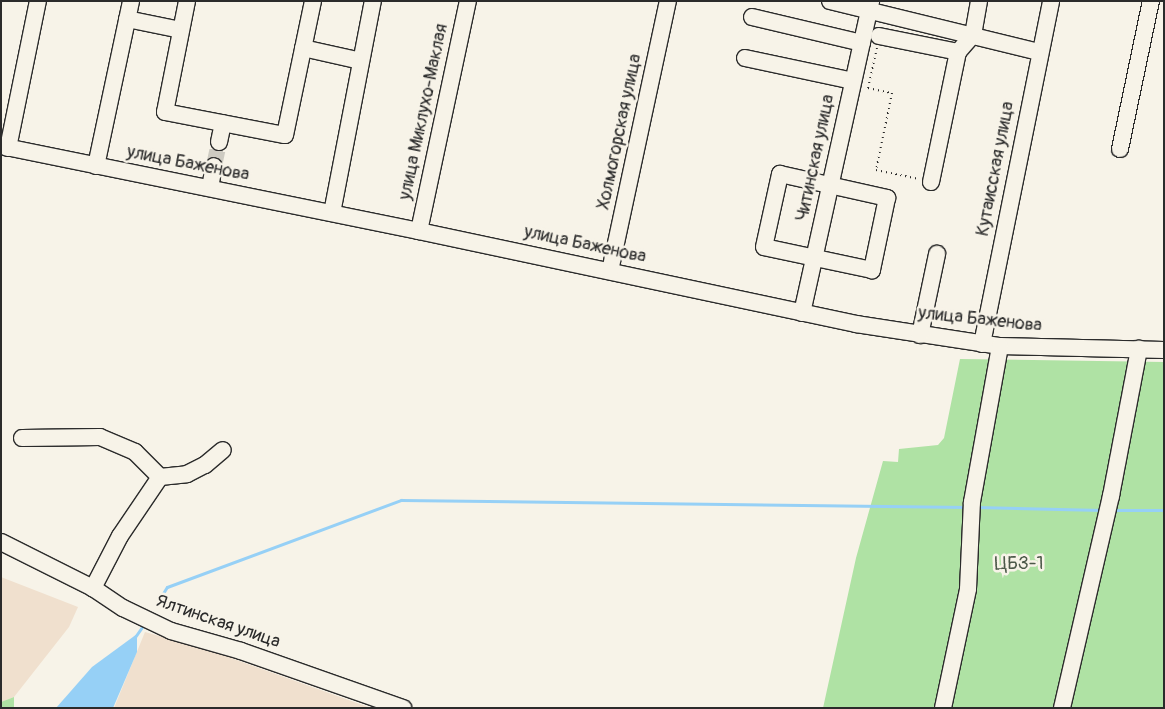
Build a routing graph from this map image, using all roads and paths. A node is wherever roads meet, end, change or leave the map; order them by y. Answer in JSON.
{"nodes":[{"id":1,"x":38,"y":1,"type":"edge"},
{"id":2,"x":131,"y":1,"type":"edge"},
{"id":3,"x":187,"y":1,"type":"edge"},
{"id":4,"x":313,"y":1,"type":"edge"},
{"id":5,"x":373,"y":1,"type":"edge"},
{"id":6,"x":468,"y":1,"type":"edge"},
{"id":7,"x":668,"y":1,"type":"edge"},
{"id":8,"x":830,"y":1,"type":"edge"},
{"id":9,"x":979,"y":1,"type":"edge"},
{"id":10,"x":1051,"y":1,"type":"edge"},
{"id":11,"x":1152,"y":1,"type":"edge"},
{"id":12,"x":870,"y":6,"type":"edge"},
{"id":13,"x":752,"y":17,"type":"dead end"},
{"id":14,"x":127,"y":19,"type":"junction"},
{"id":15,"x":181,"y":30,"type":"junction"},
{"id":16,"x":973,"y":35,"type":"junction"},
{"id":17,"x":879,"y":36,"type":"joint"},
{"id":18,"x":862,"y":42,"type":"junction"},
{"id":19,"x":303,"y":48,"type":"junction"},
{"id":20,"x":958,"y":52,"type":"junction"},
{"id":21,"x":1040,"y":52,"type":"junction"},
{"id":22,"x":745,"y":58,"type":"dead end"},
{"id":23,"x":361,"y":61,"type":"junction"},
{"id":24,"x":853,"y":81,"type":"junction"},
{"id":25,"x":223,"y":123,"type":"junction"},
{"id":26,"x":219,"y":142,"type":"tunnel mouth"},
{"id":27,"x":5,"y":147,"type":"edge"},
{"id":28,"x":1120,"y":149,"type":"dead end"},
{"id":29,"x":96,"y":166,"type":"junction"},
{"id":30,"x":214,"y":166,"type":"tunnel mouth"},
{"id":31,"x":931,"y":182,"type":"joint"},
{"id":32,"x":830,"y":186,"type":"junction"},
{"id":33,"x":210,"y":188,"type":"junction"},
{"id":34,"x":332,"y":213,"type":"junction"},
{"id":35,"x":420,"y":231,"type":"junction"},
{"id":36,"x":937,"y":254,"type":"dead end"},
{"id":37,"x":814,"y":258,"type":"junction"},
{"id":38,"x":610,"y":271,"type":"junction"},
{"id":39,"x":802,"y":313,"type":"junction"},
{"id":40,"x":920,"y":335,"type":"junction"},
{"id":41,"x":982,"y":344,"type":"junction"},
{"id":42,"x":1000,"y":346,"type":"junction"},
{"id":43,"x":1139,"y":349,"type":"junction"},
{"id":44,"x":1164,"y":350,"type":"edge"},
{"id":45,"x":22,"y":438,"type":"dead end"},
{"id":46,"x":223,"y":450,"type":"dead end"},
{"id":47,"x":160,"y":477,"type":"junction"},
{"id":48,"x":1,"y":542,"type":"edge"},
{"id":49,"x":93,"y":588,"type":"junction"},
{"id":50,"x":403,"y":708,"type":"edge"},
{"id":51,"x":943,"y":708,"type":"edge"},
{"id":52,"x":1062,"y":708,"type":"edge"}],
"edges":[{"from":1,"to":27,"type":"street"},
{"from":2,"to":14,"type":"street"},
{"from":3,"to":15,"type":"street"},
{"from":4,"to":19,"type":"street"},
{"from":5,"to":23,"type":"street"},
{"from":6,"to":35,"type":"street","name":"улица Миклухо-Маклая"},
{"from":7,"to":38,"type":"street","name":"Холмогорская улица"},
{"from":8,"to":12,"type":"street"},
{"from":9,"to":16,"type":"street"},
{"from":10,"to":21,"type":"street","name":"Кутаисская улица"},
{"from":11,"to":28,"type":"street"},
{"from":12,"to":16,"type":"street"},
{"from":12,"to":18,"type":"street","name":"Читинская улица"},
{"from":13,"to":18,"type":"street"},
{"from":14,"to":15,"type":"street"},
{"from":14,"to":29,"type":"street"},
{"from":15,"to":25,"type":"street"},
{"from":16,"to":20,"type":"street"},
{"from":16,"to":21,"type":"street"},
{"from":17,"to":20,"type":"street"},
{"from":17,"to":31,"type":"path"},
{"from":18,"to":24,"type":"street","name":"Читинская улица"},
{"from":19,"to":23,"type":"street"},
{"from":19,"to":25,"type":"street"},
{"from":20,"to":31,"type":"street"},
{"from":21,"to":41,"type":"street","name":"Кутаисская улица"},
{"from":22,"to":24,"type":"street"},
{"from":23,"to":34,"type":"street"},
{"from":24,"to":32,"type":"street","name":"Читинская улица"},
{"from":25,"to":26,"type":"street"},
{"from":27,"to":29,"type":"street","name":"улица Баженова"},
{"from":29,"to":33,"type":"street","name":"улица Баженова"},
{"from":30,"to":33,"type":"street"},
{"from":32,"to":37,"type":"street","name":"Читинская улица"},
{"from":32,"to":37,"type":"street"},
{"from":32,"to":37,"type":"street"},
{"from":33,"to":34,"type":"street","name":"улица Баженова"},
{"from":34,"to":35,"type":"street","name":"улица Баженова"},
{"from":35,"to":38,"type":"street","name":"улица Баженова"},
{"from":36,"to":40,"type":"street"},
{"from":37,"to":39,"type":"street","name":"Читинская улица"},
{"from":38,"to":39,"type":"street","name":"улица Баженова"},
{"from":39,"to":40,"type":"street","name":"улица Баженова"},
{"from":40,"to":41,"type":"street","name":"улица Баженова"},
{"from":41,"to":42,"type":"street","name":"улица Баженова"},
{"from":42,"to":43,"type":"street","name":"улица Баженова"},
{"from":42,"to":51,"type":"street"},
{"from":43,"to":44,"type":"street","name":"улица Баженова"},
{"from":43,"to":52,"type":"street"},
{"from":45,"to":47,"type":"street"},
{"from":46,"to":47,"type":"street"},
{"from":47,"to":49,"type":"street"},
{"from":48,"to":49,"type":"street","name":"Ялтинская улица"},
{"from":49,"to":50,"type":"street","name":"Ялтинская улица"}]}
